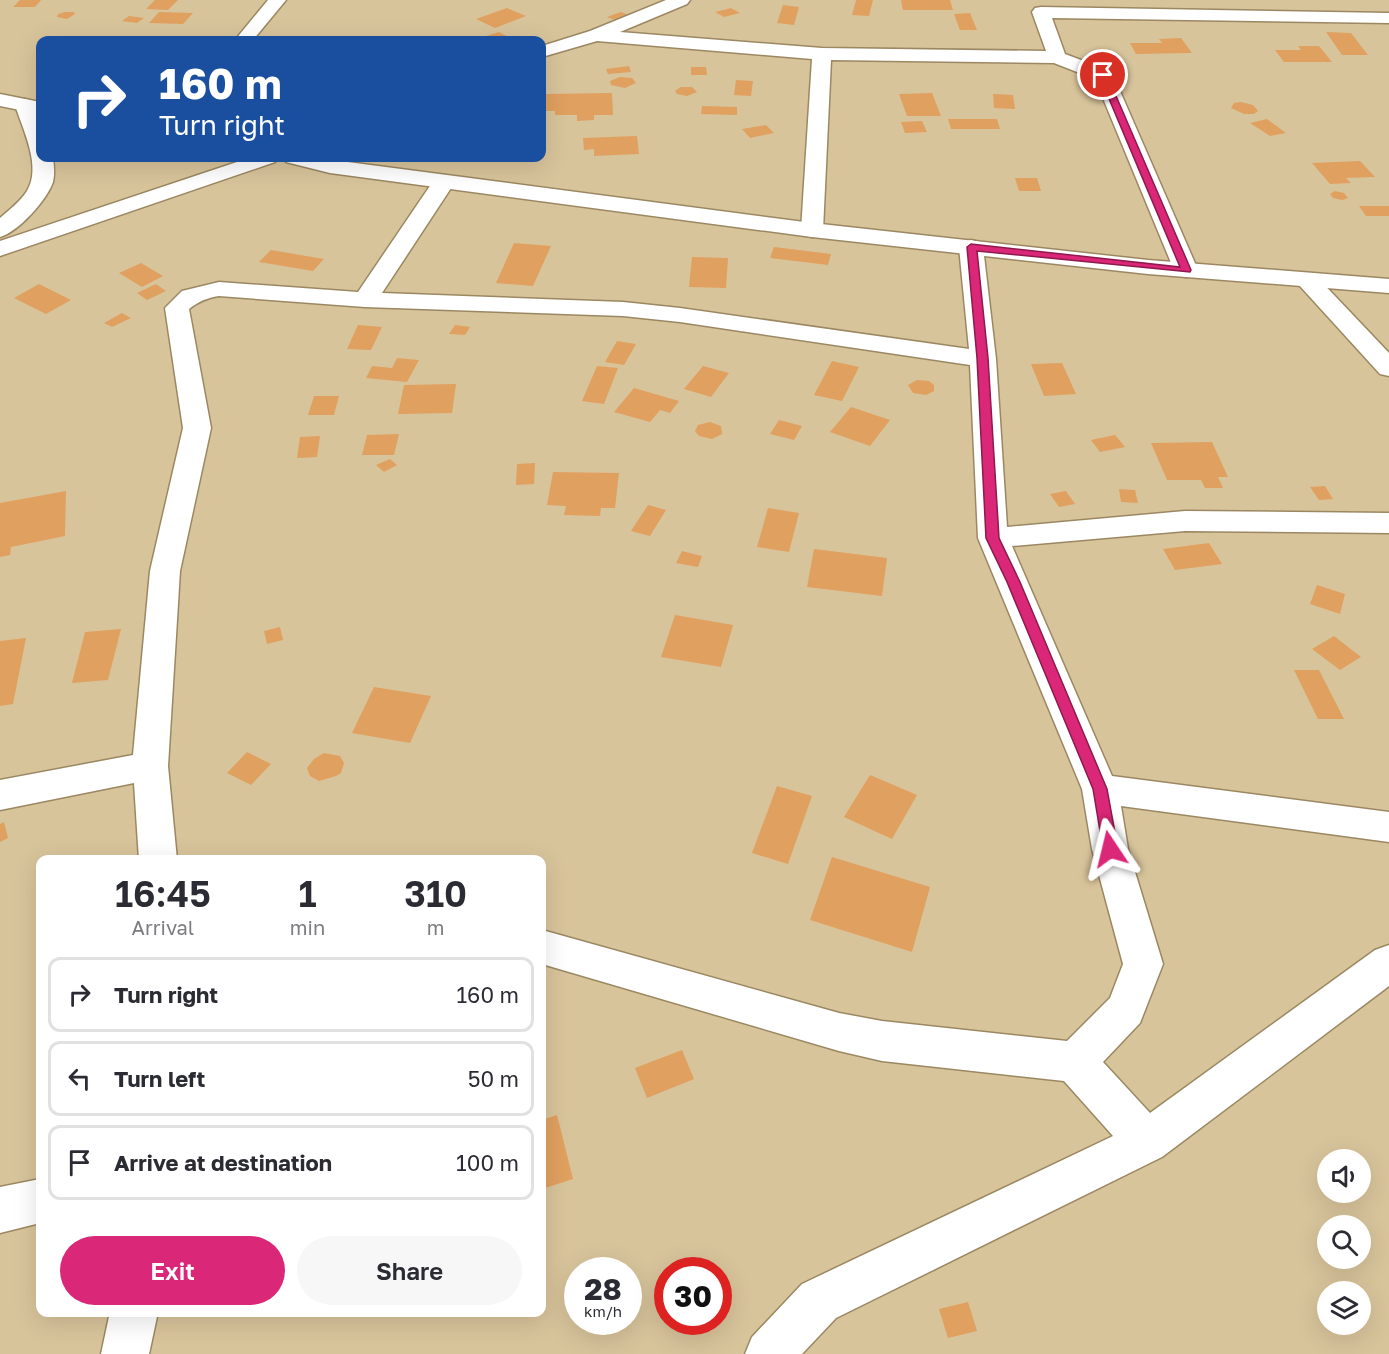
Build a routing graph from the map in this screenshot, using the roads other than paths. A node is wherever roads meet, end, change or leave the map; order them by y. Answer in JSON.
{"nodes":[{"id":1,"x":277,"y":0,"type":"edge"},
{"id":2,"x":673,"y":2,"type":"edge"},
{"id":3,"x":1047,"y":6,"type":"edge"},
{"id":4,"x":1389,"y":18,"type":"edge"},
{"id":5,"x":596,"y":34,"type":"junction"},
{"id":6,"x":247,"y":36,"type":"edge"},
{"id":7,"x":546,"y":51,"type":"edge"},
{"id":8,"x":822,"y":54,"type":"junction"},
{"id":9,"x":1057,"y":57,"type":"junction"},
{"id":10,"x":0,"y":100,"type":"edge"},
{"id":11,"x":33,"y":106,"type":"edge"},
{"id":12,"x":36,"y":125,"type":"edge"},
{"id":13,"x":43,"y":162,"type":"edge"},
{"id":14,"x":256,"y":162,"type":"edge"},
{"id":15,"x":309,"y":162,"type":"edge"},
{"id":16,"x":444,"y":182,"type":"junction"},
{"id":17,"x":0,"y":199,"type":"edge"},
{"id":18,"x":31,"y":200,"type":"junction"},
{"id":19,"x":0,"y":230,"type":"edge"},
{"id":20,"x":812,"y":230,"type":"junction"},
{"id":21,"x":971,"y":247,"type":"junction"},
{"id":22,"x":0,"y":249,"type":"edge"},
{"id":23,"x":1186,"y":270,"type":"junction"},
{"id":24,"x":1307,"y":280,"type":"junction"},
{"id":25,"x":1389,"y":286,"type":"edge"},
{"id":26,"x":365,"y":300,"type":"junction"},
{"id":27,"x":983,"y":358,"type":"junction"},
{"id":28,"x":1389,"y":368,"type":"edge"},
{"id":29,"x":1389,"y":523,"type":"edge"},
{"id":30,"x":993,"y":538,"type":"junction"},
{"id":31,"x":150,"y":766,"type":"junction"},
{"id":32,"x":1100,"y":789,"type":"junction"},
{"id":33,"x":0,"y":795,"type":"edge"},
{"id":34,"x":1389,"y":827,"type":"edge"},
{"id":35,"x":158,"y":855,"type":"edge"},
{"id":36,"x":546,"y":948,"type":"edge"},
{"id":37,"x":1389,"y":963,"type":"edge"},
{"id":38,"x":1076,"y":1062,"type":"junction"},
{"id":39,"x":1147,"y":1142,"type":"junction"},
{"id":40,"x":36,"y":1202,"type":"edge"},
{"id":41,"x":0,"y":1210,"type":"edge"},
{"id":42,"x":133,"y":1317,"type":"edge"},
{"id":43,"x":124,"y":1354,"type":"edge"},
{"id":44,"x":769,"y":1354,"type":"edge"}],
"edges":[{"from":1,"to":6,"type":"street"},
{"from":2,"to":5,"type":"street"},
{"from":3,"to":4,"type":"street"},
{"from":3,"to":9,"type":"street"},
{"from":5,"to":7,"type":"street"},
{"from":5,"to":8,"type":"street"},
{"from":8,"to":9,"type":"street"},
{"from":8,"to":20,"type":"street"},
{"from":9,"to":23,"type":"street"},
{"from":10,"to":11,"type":"street"},
{"from":11,"to":12,"type":"street"},
{"from":13,"to":18,"type":"street"},
{"from":14,"to":22,"type":"street"},
{"from":15,"to":16,"type":"street"},
{"from":16,"to":20,"type":"street"},
{"from":16,"to":26,"type":"street"},
{"from":17,"to":18,"type":"street"},
{"from":18,"to":19,"type":"street"},
{"from":20,"to":21,"type":"street"},
{"from":21,"to":23,"type":"street"},
{"from":21,"to":27,"type":"street"},
{"from":23,"to":24,"type":"street"},
{"from":24,"to":25,"type":"street"},
{"from":24,"to":28,"type":"street"},
{"from":26,"to":27,"type":"street"},
{"from":26,"to":31,"type":"street"},
{"from":27,"to":30,"type":"street"},
{"from":29,"to":30,"type":"street"},
{"from":30,"to":32,"type":"street"},
{"from":31,"to":33,"type":"street"},
{"from":31,"to":35,"type":"street"},
{"from":32,"to":34,"type":"street"},
{"from":32,"to":38,"type":"street"},
{"from":36,"to":38,"type":"street"},
{"from":37,"to":39,"type":"street"},
{"from":38,"to":39,"type":"street"},
{"from":39,"to":44,"type":"street"},
{"from":40,"to":41,"type":"street"},
{"from":42,"to":43,"type":"street"}]}
